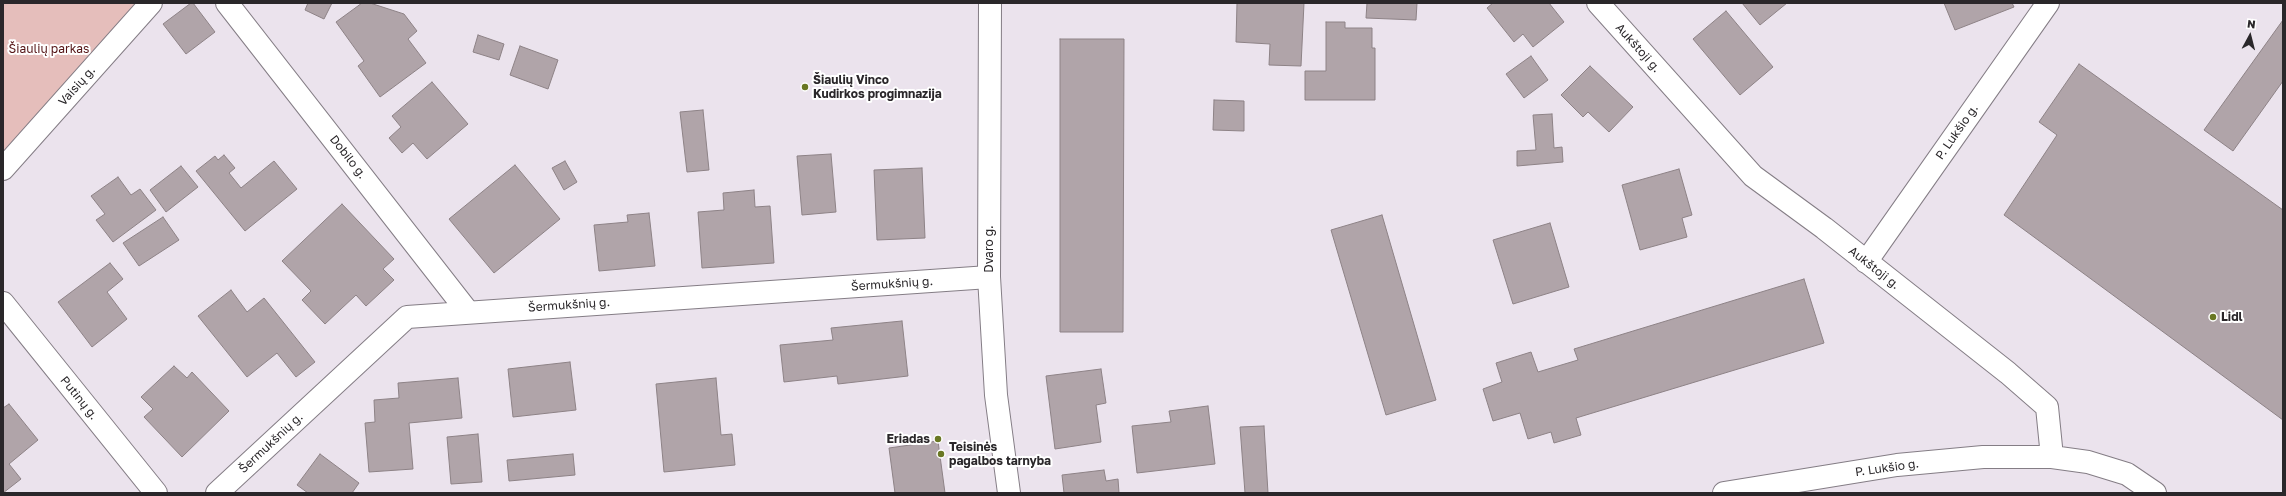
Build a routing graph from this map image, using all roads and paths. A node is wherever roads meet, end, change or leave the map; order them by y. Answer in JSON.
{"nodes":[{"id":1,"x":151,"y":3,"type":"edge"},
{"id":2,"x":227,"y":3,"type":"edge"},
{"id":3,"x":990,"y":3,"type":"edge"},
{"id":4,"x":1598,"y":3,"type":"edge"},
{"id":5,"x":2048,"y":3,"type":"edge"},
{"id":6,"x":3,"y":169,"type":"edge"},
{"id":7,"x":1866,"y":262,"type":"junction"},
{"id":8,"x":989,"y":277,"type":"junction"},
{"id":9,"x":3,"y":303,"type":"edge"},
{"id":10,"x":468,"y":312,"type":"junction"},
{"id":11,"x":2052,"y":457,"type":"junction"},
{"id":12,"x":156,"y":493,"type":"edge"},
{"id":13,"x":217,"y":493,"type":"edge"},
{"id":14,"x":1009,"y":493,"type":"edge"},
{"id":15,"x":1724,"y":493,"type":"edge"},
{"id":16,"x":2155,"y":493,"type":"edge"}],
"edges":[{"from":1,"to":6,"type":"street","name":"Vaisių g."},
{"from":2,"to":10,"type":"street","name":"Dobilo g."},
{"from":3,"to":8,"type":"street","name":"Dvaro g."},
{"from":4,"to":7,"type":"street","name":"Aukštoji g."},
{"from":5,"to":7,"type":"street","name":"P. Lukšio g."},
{"from":7,"to":11,"type":"street","name":"Aukštoji g."},
{"from":8,"to":10,"type":"street","name":"Šermukšnių g."},
{"from":8,"to":14,"type":"street","name":"Dvaro g."},
{"from":9,"to":12,"type":"street","name":"Putinų g."},
{"from":10,"to":13,"type":"street","name":"Šermukšnių g."},
{"from":11,"to":15,"type":"street","name":"P. Lukšio g."},
{"from":11,"to":16,"type":"street"}]}
